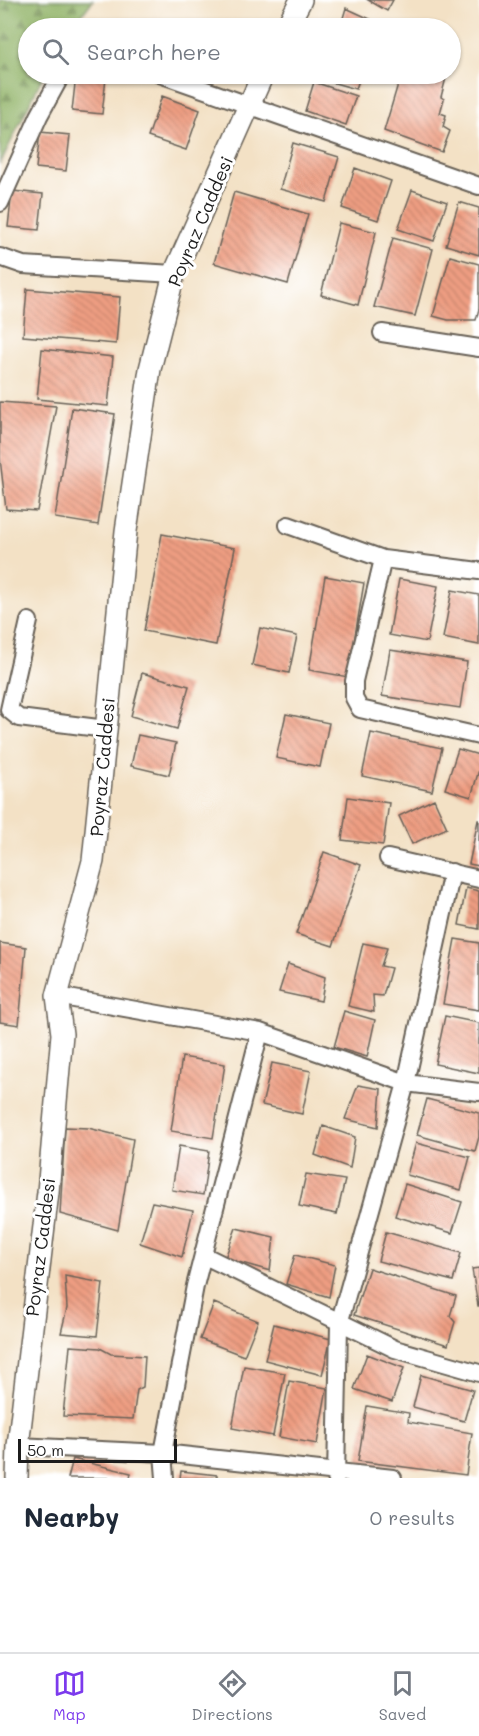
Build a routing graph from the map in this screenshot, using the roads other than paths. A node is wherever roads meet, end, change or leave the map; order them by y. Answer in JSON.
{"nodes":[{"id":1,"x":301,"y":0,"type":"edge"},
{"id":2,"x":291,"y":18,"type":"edge"},
{"id":3,"x":57,"y":84,"type":"edge"},
{"id":4,"x":188,"y":84,"type":"edge"},
{"id":5,"x":258,"y":84,"type":"edge"},
{"id":6,"x":248,"y":105,"type":"junction"},
{"id":7,"x":479,"y":186,"type":"edge"},
{"id":8,"x":0,"y":203,"type":"edge"},
{"id":9,"x":0,"y":257,"type":"edge"},
{"id":10,"x":174,"y":274,"type":"junction"},
{"id":11,"x":382,"y":333,"type":"dead end"},
{"id":12,"x":479,"y":348,"type":"edge"},
{"id":13,"x":288,"y":525,"type":"dead end"},
{"id":14,"x":383,"y":559,"type":"junction"},
{"id":15,"x":479,"y":571,"type":"edge"},
{"id":16,"x":29,"y":621,"type":"dead end"},
{"id":17,"x":106,"y":729,"type":"junction"},
{"id":18,"x":479,"y":736,"type":"edge"},
{"id":19,"x":388,"y":858,"type":"dead end"},
{"id":20,"x":452,"y":872,"type":"junction"},
{"id":21,"x":479,"y":879,"type":"edge"},
{"id":22,"x":57,"y":996,"type":"junction"},
{"id":23,"x":260,"y":1032,"type":"junction"},
{"id":24,"x":406,"y":1083,"type":"junction"},
{"id":25,"x":479,"y":1092,"type":"edge"},
{"id":26,"x":203,"y":1255,"type":"junction"},
{"id":27,"x":339,"y":1324,"type":"junction"},
{"id":28,"x":479,"y":1373,"type":"edge"},
{"id":29,"x":18,"y":1446,"type":"junction"},
{"id":30,"x":163,"y":1453,"type":"junction"},
{"id":31,"x":336,"y":1475,"type":"edge"},
{"id":32,"x":17,"y":1478,"type":"edge"},
{"id":33,"x":165,"y":1478,"type":"edge"},
{"id":34,"x":393,"y":1478,"type":"edge"}],
"edges":[{"from":1,"to":2,"type":"street"},
{"from":3,"to":8,"type":"street"},
{"from":4,"to":6,"type":"street"},
{"from":5,"to":6,"type":"street","name":"Poyraz Caddesi"},
{"from":6,"to":7,"type":"street"},
{"from":6,"to":10,"type":"street","name":"Poyraz Caddesi"},
{"from":9,"to":10,"type":"street"},
{"from":10,"to":17,"type":"street","name":"Poyraz Caddesi"},
{"from":11,"to":12,"type":"street"},
{"from":13,"to":14,"type":"street"},
{"from":14,"to":15,"type":"street"},
{"from":14,"to":18,"type":"street"},
{"from":16,"to":17,"type":"street"},
{"from":17,"to":22,"type":"street","name":"Poyraz Caddesi"},
{"from":19,"to":20,"type":"street"},
{"from":20,"to":21,"type":"street"},
{"from":20,"to":24,"type":"street"},
{"from":22,"to":23,"type":"street"},
{"from":22,"to":29,"type":"street","name":"Poyraz Caddesi"},
{"from":23,"to":24,"type":"street"},
{"from":23,"to":26,"type":"street"},
{"from":24,"to":25,"type":"street"},
{"from":24,"to":27,"type":"street"},
{"from":26,"to":27,"type":"street"},
{"from":26,"to":30,"type":"street"},
{"from":27,"to":28,"type":"street"},
{"from":27,"to":31,"type":"street"},
{"from":29,"to":30,"type":"street"},
{"from":29,"to":32,"type":"street","name":"Poyraz Caddesi"},
{"from":30,"to":31,"type":"street"},
{"from":30,"to":33,"type":"street"},
{"from":31,"to":34,"type":"street"}]}
